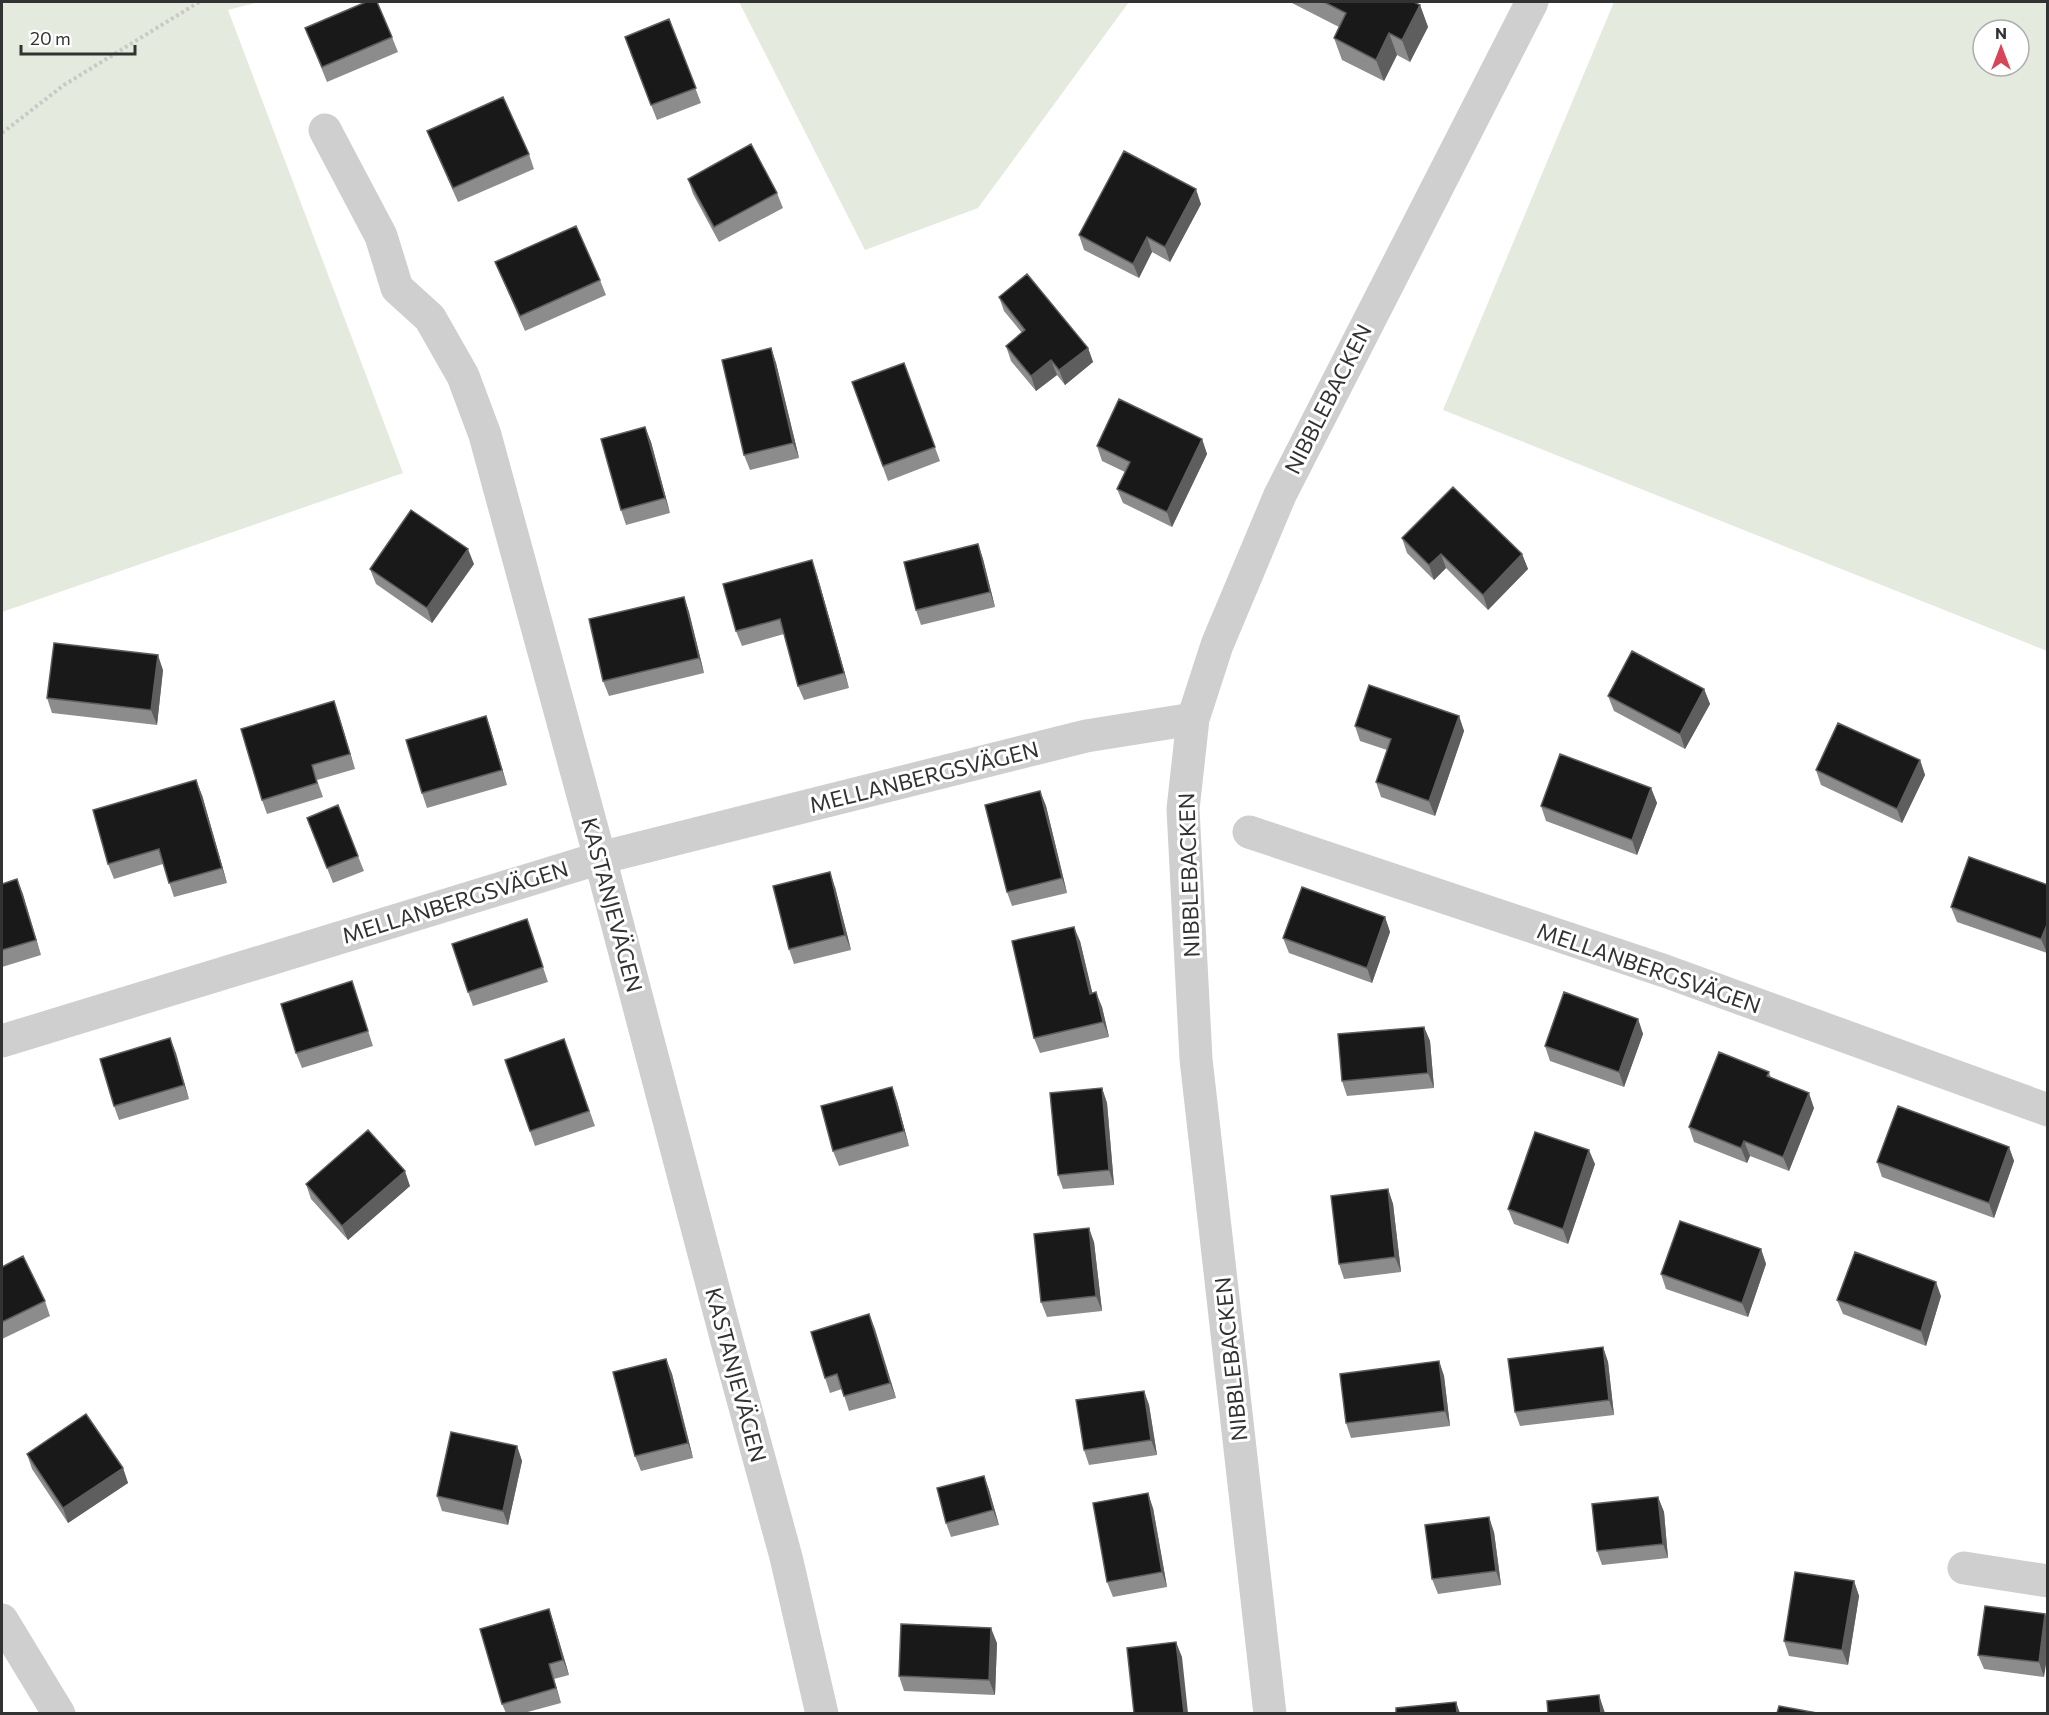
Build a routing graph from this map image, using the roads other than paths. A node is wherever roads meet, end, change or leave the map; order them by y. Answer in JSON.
{"nodes":[{"id":1,"x":1532,"y":2,"type":"edge"},
{"id":2,"x":325,"y":130,"type":"dead end"},
{"id":3,"x":1193,"y":719,"type":"junction"},
{"id":4,"x":1249,"y":832,"type":"dead end"},
{"id":5,"x":600,"y":858,"type":"junction"},
{"id":6,"x":2,"y":1041,"type":"edge"},
{"id":7,"x":2048,"y":1110,"type":"edge"},
{"id":8,"x":1965,"y":1568,"type":"dead end"},
{"id":9,"x":2048,"y":1581,"type":"edge"},
{"id":10,"x":2,"y":1620,"type":"edge"},
{"id":11,"x":59,"y":1713,"type":"edge"},
{"id":12,"x":822,"y":1713,"type":"edge"},
{"id":13,"x":1270,"y":1713,"type":"edge"}],
"edges":[{"from":1,"to":3,"type":"street","name":"NIBBLEBACKEN"},
{"from":2,"to":5,"type":"street","name":"KASTANJEVÄGEN"},
{"from":3,"to":5,"type":"street","name":"MELLANBERGSVÄGEN"},
{"from":3,"to":13,"type":"street","name":"NIBBLEBACKEN"},
{"from":4,"to":7,"type":"street","name":"MELLANBERGSVÄGEN"},
{"from":5,"to":6,"type":"street","name":"MELLANBERGSVÄGEN"},
{"from":5,"to":12,"type":"street","name":"KASTANJEVÄGEN"},
{"from":8,"to":9,"type":"street"},
{"from":10,"to":11,"type":"street"}]}
